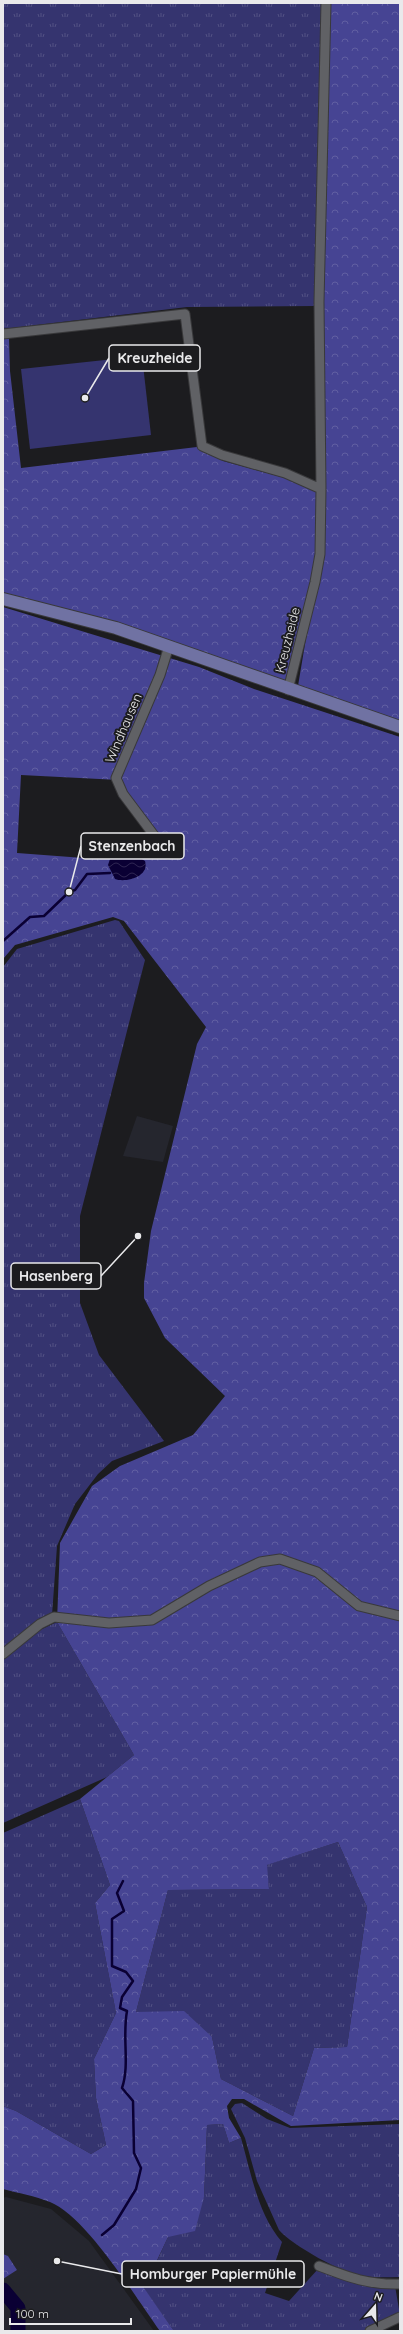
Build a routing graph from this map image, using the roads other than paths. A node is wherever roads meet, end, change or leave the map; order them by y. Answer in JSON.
{"nodes":[{"id":1,"x":326,"y":3,"type":"edge"},
{"id":2,"x":3,"y":334,"type":"edge"},
{"id":3,"x":321,"y":489,"type":"junction"},
{"id":4,"x":3,"y":599,"type":"edge"},
{"id":5,"x":169,"y":646,"type":"junction"},
{"id":6,"x":288,"y":690,"type":"junction"},
{"id":7,"x":400,"y":727,"type":"edge"},
{"id":8,"x":168,"y":854,"type":"dead end"},
{"id":9,"x":400,"y":1616,"type":"edge"},
{"id":10,"x":3,"y":1654,"type":"edge"},
{"id":11,"x":319,"y":2266,"type":"dead end"},
{"id":12,"x":400,"y":2284,"type":"edge"},
{"id":13,"x":400,"y":2317,"type":"edge"},
{"id":14,"x":370,"y":2331,"type":"edge"}],
"edges":[{"from":1,"to":3,"type":"street","name":"Kreuzheide"},
{"from":2,"to":3,"type":"street"},
{"from":3,"to":6,"type":"street","name":"Kreuzheide"},
{"from":4,"to":5,"type":"main road"},
{"from":5,"to":6,"type":"main road"},
{"from":5,"to":8,"type":"street","name":"Windhausen"},
{"from":6,"to":7,"type":"main road"},
{"from":9,"to":10,"type":"street"},
{"from":11,"to":12,"type":"street"},
{"from":13,"to":14,"type":"street"}]}
